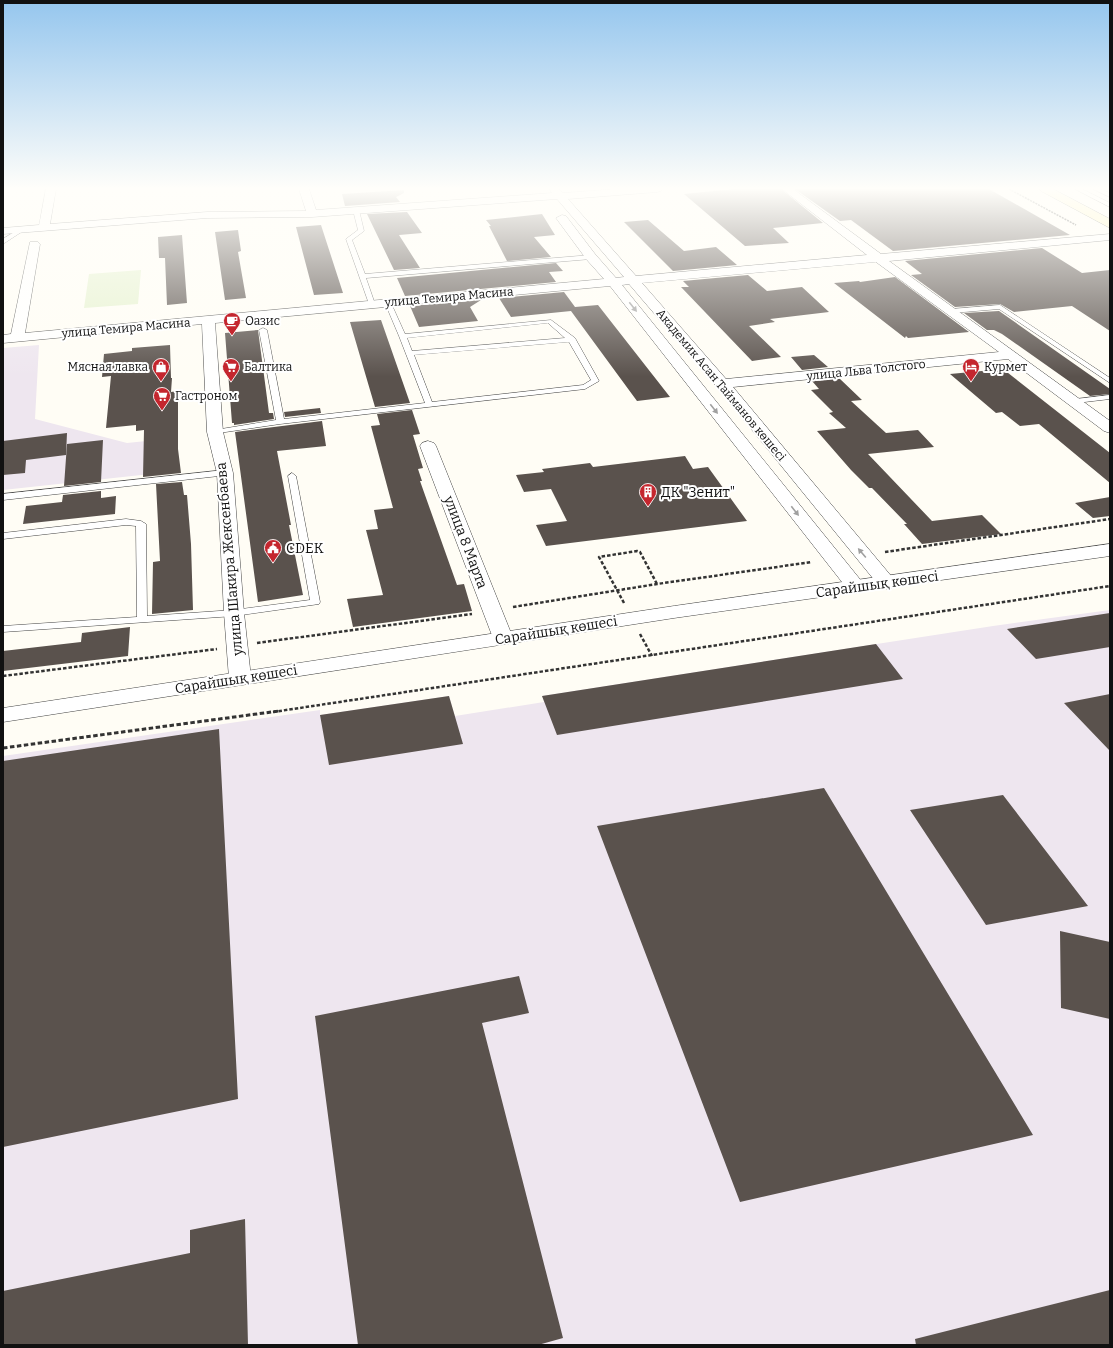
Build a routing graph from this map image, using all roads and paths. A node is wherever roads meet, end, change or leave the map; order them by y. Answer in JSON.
{"nodes":[{"id":1,"x":33,"y":252,"type":"edge"},
{"id":2,"x":354,"y":252,"type":"edge"},
{"id":3,"x":588,"y":252,"type":"edge"},
{"id":4,"x":606,"y":252,"type":"edge"},
{"id":5,"x":870,"y":252,"type":"edge"},
{"id":6,"x":945,"y":252,"type":"edge"},
{"id":7,"x":591,"y":257,"type":"junction"},
{"id":8,"x":878,"y":258,"type":"junction"},
{"id":9,"x":362,"y":276,"type":"junction"},
{"id":10,"x":633,"y":281,"type":"junction"},
{"id":11,"x":614,"y":283,"type":"junction"},
{"id":12,"x":388,"y":303,"type":"junction"},
{"id":13,"x":372,"y":304,"type":"junction"},
{"id":14,"x":952,"y":311,"type":"junction"},
{"id":15,"x":208,"y":320,"type":"junction"},
{"id":16,"x":263,"y":330,"type":"dead end"},
{"id":17,"x":403,"y":336,"type":"junction"},
{"id":18,"x":17,"y":338,"type":"junction"},
{"id":19,"x":3,"y":339,"type":"edge"},
{"id":20,"x":572,"y":340,"type":"junction"},
{"id":21,"x":409,"y":353,"type":"junction"},
{"id":22,"x":1011,"y":356,"type":"junction"},
{"id":23,"x":1110,"y":381,"type":"edge"},
{"id":24,"x":722,"y":384,"type":"junction"},
{"id":25,"x":1110,"y":397,"type":"edge"},
{"id":26,"x":1076,"y":401,"type":"junction"},
{"id":27,"x":429,"y":404,"type":"junction"},
{"id":28,"x":280,"y":422,"type":"junction"},
{"id":29,"x":1110,"y":428,"type":"edge"},
{"id":30,"x":215,"y":432,"type":"junction"},
{"id":31,"x":428,"y":446,"type":"dead end"},
{"id":32,"x":225,"y":473,"type":"junction"},
{"id":33,"x":292,"y":476,"type":"dead end"},
{"id":34,"x":3,"y":498,"type":"edge"},
{"id":35,"x":1110,"y":519,"type":"edge"},
{"id":36,"x":3,"y":536,"type":"edge"},
{"id":37,"x":1110,"y":550,"type":"edge"},
{"id":38,"x":863,"y":555,"type":"junction"},
{"id":39,"x":599,"y":557,"type":"dead end"},
{"id":40,"x":833,"y":559,"type":"junction"},
{"id":41,"x":887,"y":583,"type":"junction"},
{"id":42,"x":657,"y":584,"type":"junction"},
{"id":43,"x":1110,"y":586,"type":"edge"},
{"id":44,"x":856,"y":587,"type":"junction"},
{"id":45,"x":493,"y":611,"type":"junction"},
{"id":46,"x":234,"y":613,"type":"junction"},
{"id":47,"x":142,"y":620,"type":"junction"},
{"id":48,"x":3,"y":630,"type":"edge"},
{"id":49,"x":503,"y":638,"type":"junction"},
{"id":50,"x":237,"y":646,"type":"junction"},
{"id":51,"x":3,"y":676,"type":"edge"},
{"id":52,"x":240,"y":678,"type":"junction"},
{"id":53,"x":3,"y":715,"type":"edge"},
{"id":54,"x":3,"y":748,"type":"edge"}],
"edges":[{"from":1,"to":18,"type":"street"},
{"from":2,"to":9,"type":"lane"},
{"from":3,"to":7,"type":"street","name":"Академик Асан Тайманов көшесі"},
{"from":4,"to":10,"type":"street","name":"Академик Асан Тайманов көшесі"},
{"from":5,"to":8,"type":"street"},
{"from":6,"to":8,"type":"street","name":"улица Темира Масина"},
{"from":7,"to":9,"type":"lane"},
{"from":7,"to":11,"type":"street","name":"Академик Асан Тайманов көшесі"},
{"from":8,"to":10,"type":"street","name":"улица Темира Масина"},
{"from":8,"to":14,"type":"street"},
{"from":9,"to":13,"type":"lane"},
{"from":10,"to":11,"type":"street","name":"улица Темира Масина"},
{"from":10,"to":24,"type":"street","name":"Академик Асан Тайманов көшесі"},
{"from":11,"to":12,"type":"street","name":"улица Темира Масина"},
{"from":11,"to":40,"type":"street","name":"Академик Асан Тайманов көшесі","one_way":true},
{"from":12,"to":13,"type":"street","name":"улица Темира Масина"},
{"from":12,"to":17,"type":"lane"},
{"from":13,"to":15,"type":"street","name":"улица Темира Масина"},
{"from":14,"to":22,"type":"street"},
{"from":14,"to":23,"type":"lane"},
{"from":15,"to":18,"type":"street","name":"улица Темира Масина"},
{"from":15,"to":30,"type":"street","name":"улица Шакира Жексенбаева"},
{"from":16,"to":28,"type":"lane"},
{"from":17,"to":20,"type":"lane"},
{"from":17,"to":21,"type":"lane"},
{"from":18,"to":19,"type":"street","name":"улица Темира Масина"},
{"from":20,"to":21,"type":"lane"},
{"from":20,"to":27,"type":"lane"},
{"from":21,"to":27,"type":"lane"},
{"from":22,"to":24,"type":"street","name":"улица Льва Толстого"},
{"from":22,"to":26,"type":"street"},
{"from":38,"to":24,"type":"street","name":"Академик Асан Тайманов көшесі","one_way":true},
{"from":25,"to":26,"type":"lane"},
{"from":26,"to":29,"type":"street"},
{"from":27,"to":28,"type":"lane"},
{"from":28,"to":30,"type":"lane"},
{"from":30,"to":32,"type":"street","name":"улица Шакира Жексенбаева"},
{"from":31,"to":45,"type":"street","name":"улица 8 Марта"},
{"from":32,"to":34,"type":"lane"},
{"from":32,"to":46,"type":"street","name":"улица Шакира Жексенбаева"},
{"from":33,"to":46,"type":"lane"},
{"from":35,"to":38,"type":"path"},
{"from":36,"to":47,"type":"lane"},
{"from":37,"to":41,"type":"street","name":"Сарайшық көшесі"},
{"from":38,"to":41,"type":"street","name":"Академик Асан Тайманов көшесі"},
{"from":39,"to":42,"type":"path"},
{"from":40,"to":42,"type":"path"},
{"from":40,"to":44,"type":"street","name":"Академик Асан Тайманов көшесі"},
{"from":41,"to":44,"type":"street","name":"Сарайшық көшесі"},
{"from":42,"to":45,"type":"path"},
{"from":43,"to":54,"type":"path"},
{"from":44,"to":49,"type":"street","name":"Сарайшық көшесі"},
{"from":45,"to":49,"type":"street","name":"улица 8 Марта"},
{"from":45,"to":50,"type":"path"},
{"from":46,"to":47,"type":"lane"},
{"from":46,"to":50,"type":"street","name":"улица Шакира Жексенбаева"},
{"from":47,"to":48,"type":"lane"},
{"from":49,"to":52,"type":"street","name":"Сарайшық көшесі"},
{"from":50,"to":51,"type":"path"},
{"from":50,"to":52,"type":"street","name":"улица Шакира Жексенбаева"},
{"from":52,"to":53,"type":"street","name":"Сарайшық көшесі"}]}
